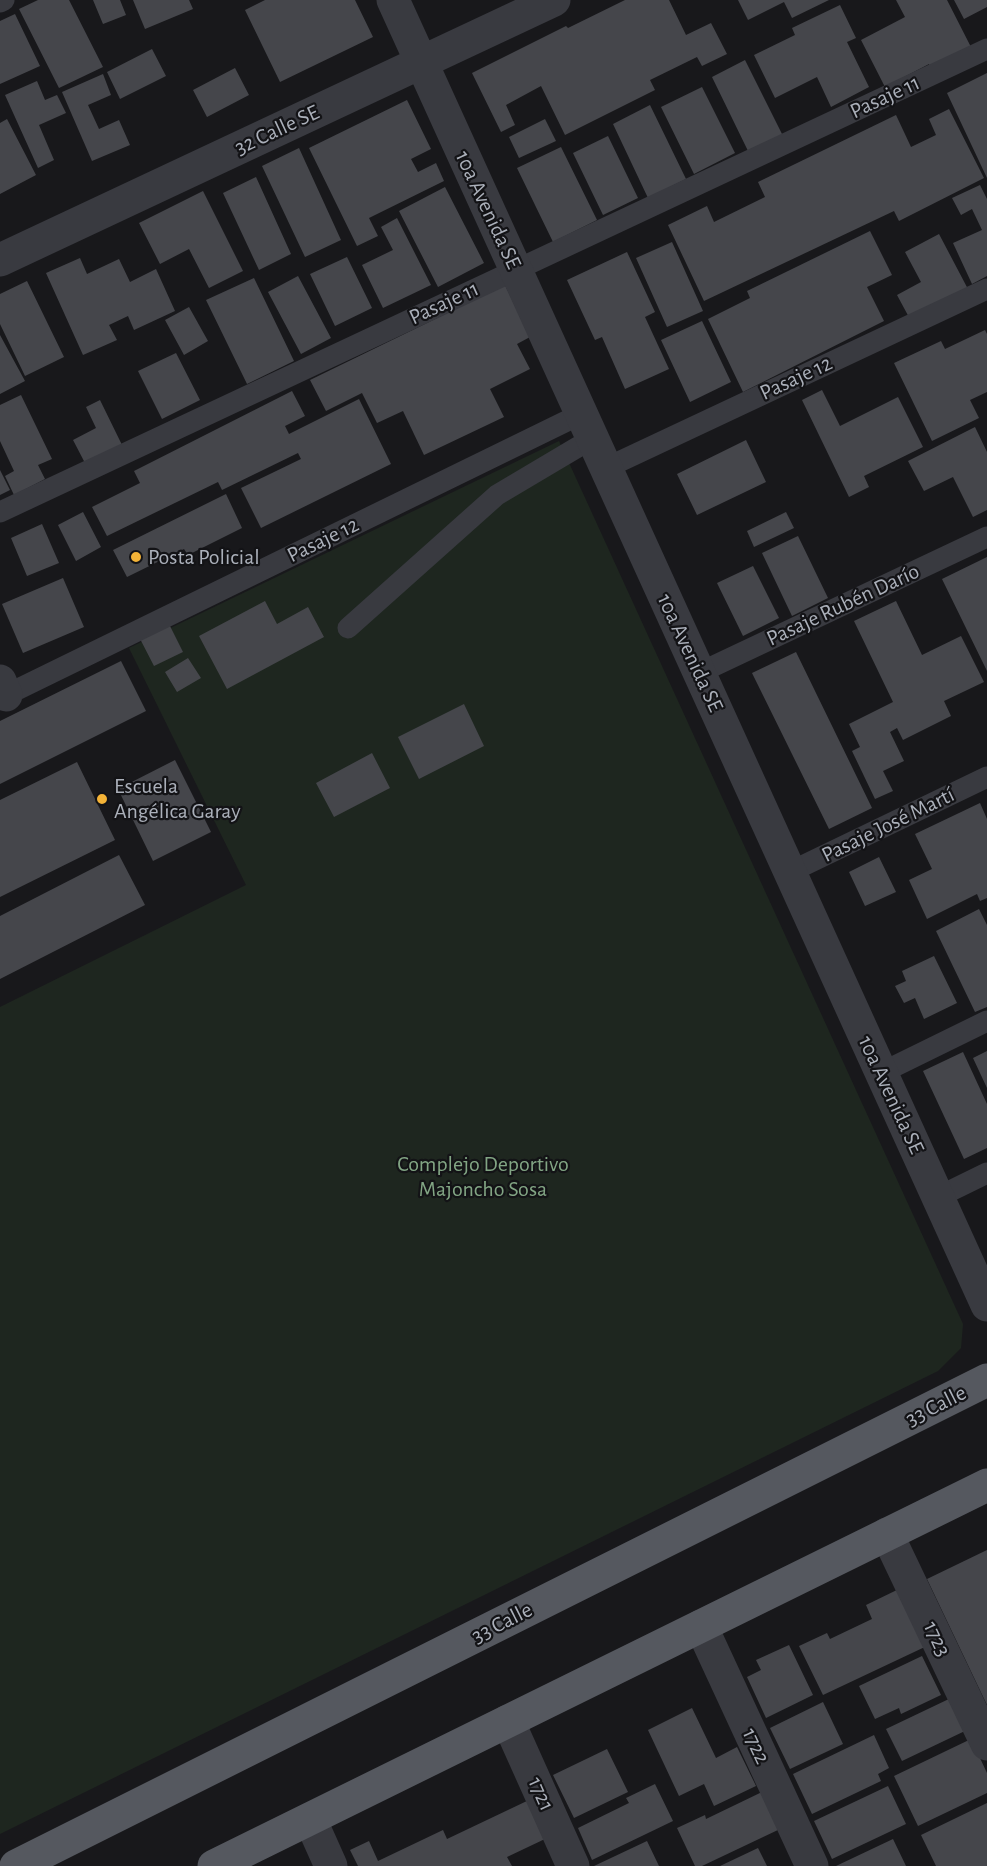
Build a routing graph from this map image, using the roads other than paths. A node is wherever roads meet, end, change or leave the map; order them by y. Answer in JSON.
{"nodes":[{"id":1,"x":4,"y":0,"type":"edge"},
{"id":2,"x":393,"y":0,"type":"edge"},
{"id":3,"x":555,"y":0,"type":"edge"},
{"id":4,"x":0,"y":2,"type":"edge"},
{"id":5,"x":987,"y":49,"type":"edge"},
{"id":6,"x":421,"y":63,"type":"junction"},
{"id":7,"x":0,"y":260,"type":"edge"},
{"id":8,"x":516,"y":270,"type":"junction"},
{"id":9,"x":987,"y":289,"type":"edge"},
{"id":10,"x":587,"y":426,"type":"junction"},
{"id":11,"x":606,"y":468,"type":"junction"},
{"id":12,"x":0,"y":512,"type":"edge"},
{"id":13,"x":987,"y":537,"type":"edge"},
{"id":14,"x":348,"y":628,"type":"dead end"},
{"id":15,"x":699,"y":672,"type":"junction"},
{"id":16,"x":2,"y":691,"type":"edge"},
{"id":17,"x":987,"y":777,"type":"edge"},
{"id":18,"x":790,"y":872,"type":"junction"},
{"id":19,"x":987,"y":1021,"type":"edge"},
{"id":20,"x":881,"y":1073,"type":"junction"},
{"id":21,"x":987,"y":1173,"type":"edge"},
{"id":22,"x":938,"y":1197,"type":"junction"},
{"id":23,"x":987,"y":1305,"type":"edge"},
{"id":24,"x":987,"y":1380,"type":"edge"},
{"id":25,"x":987,"y":1485,"type":"edge"},
{"id":26,"x":887,"y":1534,"type":"junction"},
{"id":27,"x":701,"y":1626,"type":"junction"},
{"id":28,"x":508,"y":1721,"type":"junction"},
{"id":29,"x":987,"y":1744,"type":"edge"},
{"id":30,"x":310,"y":1819,"type":"junction"},
{"id":31,"x":16,"y":1866,"type":"edge"},
{"id":32,"x":214,"y":1866,"type":"edge"},
{"id":33,"x":331,"y":1866,"type":"edge"},
{"id":34,"x":573,"y":1866,"type":"edge"},
{"id":35,"x":812,"y":1866,"type":"edge"}],
"edges":[{"from":1,"to":4,"type":"lane"},
{"from":2,"to":6,"type":"street","name":"10a Avenida SE"},
{"from":3,"to":6,"type":"street","name":"32 Calle SE"},
{"from":5,"to":8,"type":"lane","name":"Pasaje 11"},
{"from":6,"to":7,"type":"street","name":"32 Calle SE"},
{"from":6,"to":8,"type":"street","name":"10a Avenida SE"},
{"from":8,"to":10,"type":"street","name":"10a Avenida SE"},
{"from":8,"to":12,"type":"lane","name":"Pasaje 11"},
{"from":9,"to":11,"type":"lane","name":"Pasaje 12"},
{"from":10,"to":11,"type":"street","name":"10a Avenida SE"},
{"from":10,"to":14,"type":"lane"},
{"from":10,"to":16,"type":"lane","name":"Pasaje 12"},
{"from":11,"to":15,"type":"street","name":"10a Avenida SE"},
{"from":13,"to":15,"type":"lane","name":"Pasaje Rubén Darío"},
{"from":15,"to":18,"type":"street","name":"10a Avenida SE"},
{"from":17,"to":18,"type":"lane","name":"Pasaje José Martí"},
{"from":18,"to":20,"type":"street","name":"10a Avenida SE"},
{"from":19,"to":20,"type":"lane"},
{"from":20,"to":22,"type":"street","name":"10a Avenida SE"},
{"from":21,"to":22,"type":"lane"},
{"from":22,"to":23,"type":"street","name":"10a Avenida SE"},
{"from":24,"to":31,"type":"main road","name":"33 Calle"},
{"from":25,"to":26,"type":"main road"},
{"from":26,"to":27,"type":"main road"},
{"from":26,"to":29,"type":"street","name":"1723"},
{"from":27,"to":28,"type":"main road"},
{"from":27,"to":35,"type":"street","name":"1722"},
{"from":28,"to":30,"type":"main road"},
{"from":28,"to":34,"type":"street","name":"1721"},
{"from":30,"to":32,"type":"main road"},
{"from":30,"to":33,"type":"street"}]}
